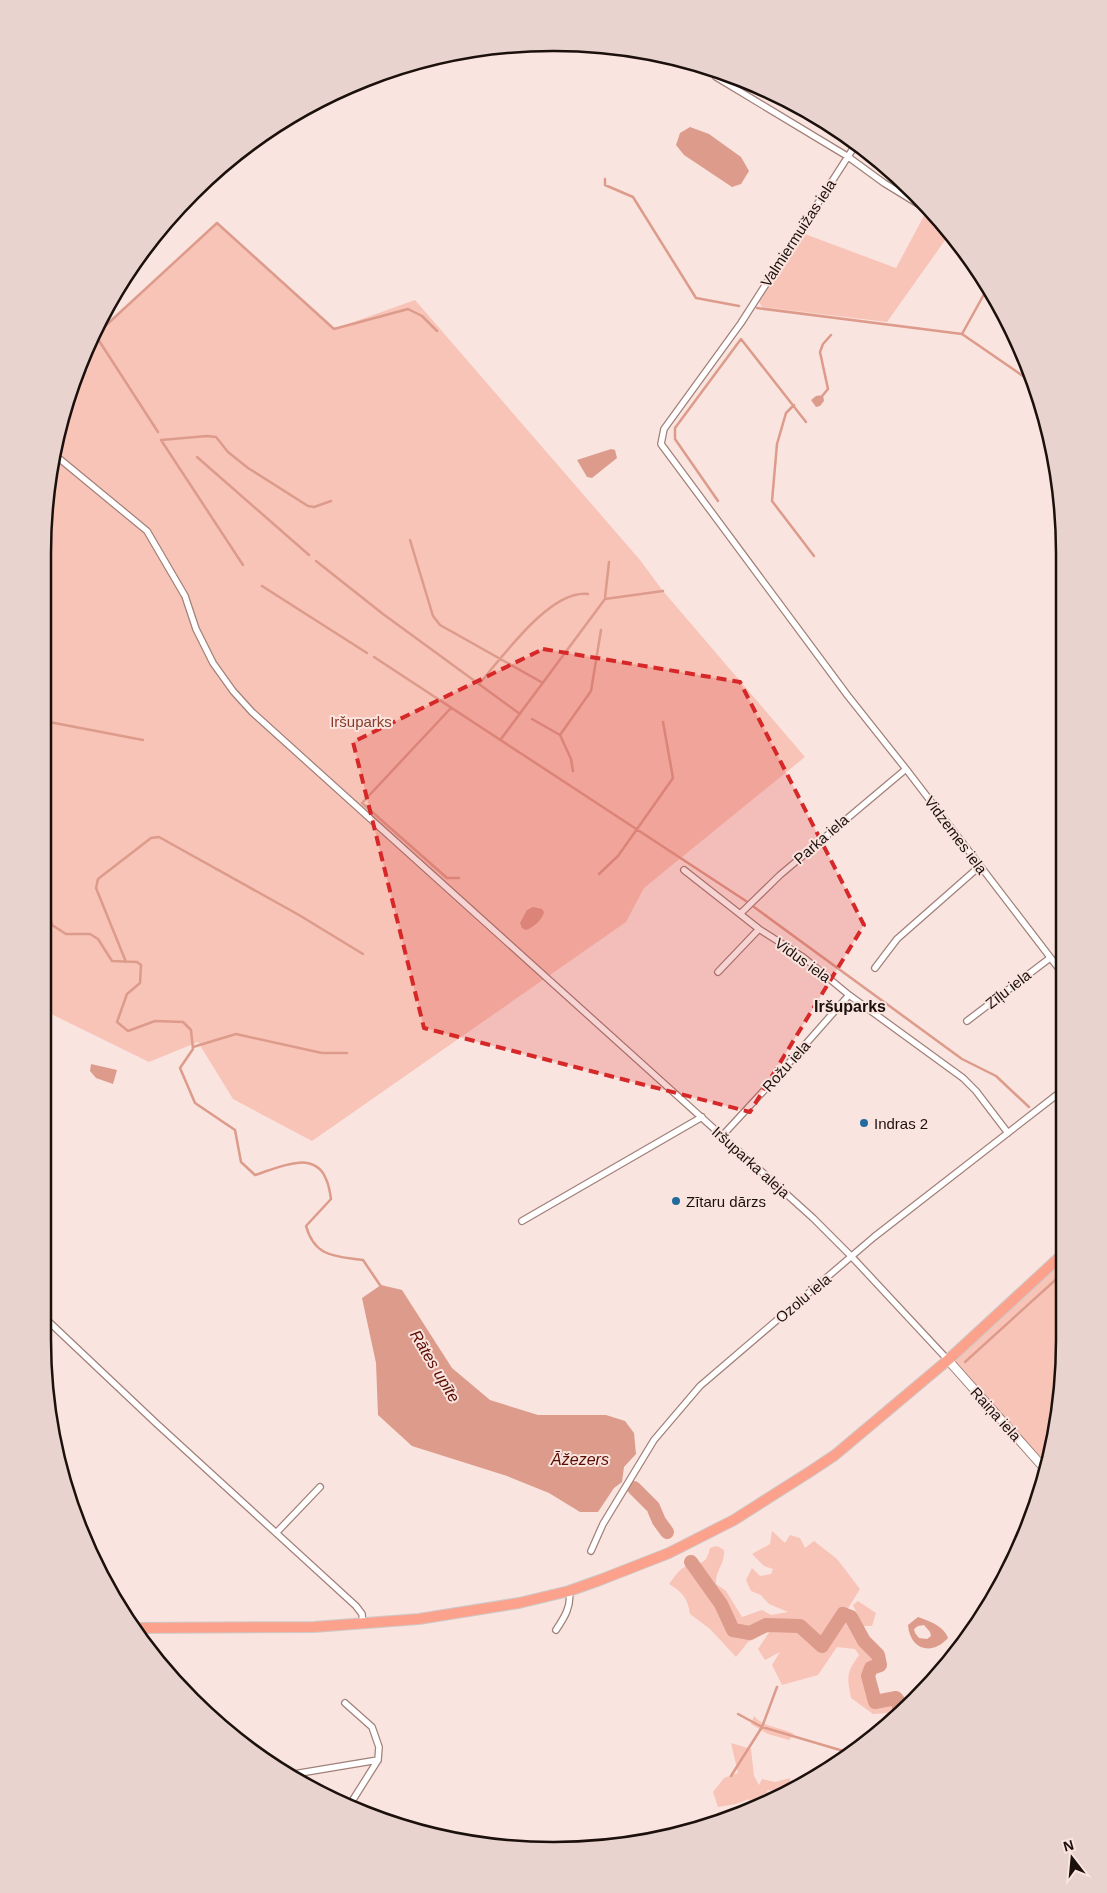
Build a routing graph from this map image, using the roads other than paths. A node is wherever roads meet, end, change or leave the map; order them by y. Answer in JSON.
{"nodes":[{"id":1,"x":725,"y":82,"type":"edge"},
{"id":2,"x":852,"y":150,"type":"edge"},
{"id":3,"x":847,"y":156,"type":"junction"},
{"id":4,"x":910,"y":199,"type":"edge"},
{"id":5,"x":61,"y":460,"type":"dead end"},
{"id":6,"x":848,"y":696,"type":"joint"},
{"id":7,"x":906,"y":769,"type":"junction"},
{"id":8,"x":980,"y":866,"type":"junction"},
{"id":9,"x":684,"y":870,"type":"dead end"},
{"id":10,"x":740,"y":914,"type":"junction"},
{"id":11,"x":759,"y":929,"type":"junction"},
{"id":12,"x":1050,"y":958,"type":"junction"},
{"id":13,"x":1056,"y":965,"type":"edge"},
{"id":14,"x":875,"y":968,"type":"dead end"},
{"id":15,"x":718,"y":972,"type":"dead end"},
{"id":16,"x":849,"y":995,"type":"junction"},
{"id":17,"x":967,"y":1021,"type":"dead end"},
{"id":18,"x":1056,"y":1095,"type":"edge"},
{"id":19,"x":702,"y":1117,"type":"junction"},
{"id":20,"x":1008,"y":1133,"type":"junction"},
{"id":21,"x":722,"y":1136,"type":"junction"},
{"id":22,"x":522,"y":1221,"type":"dead end"},
{"id":23,"x":852,"y":1257,"type":"junction"},
{"id":24,"x":1056,"y":1260,"type":"edge"},
{"id":25,"x":51,"y":1324,"type":"edge"},
{"id":26,"x":948,"y":1360,"type":"junction"},
{"id":27,"x":1040,"y":1464,"type":"edge"},
{"id":28,"x":320,"y":1487,"type":"dead end"},
{"id":29,"x":277,"y":1532,"type":"junction"},
{"id":30,"x":591,"y":1551,"type":"dead end"},
{"id":31,"x":569,"y":1591,"type":"junction"},
{"id":32,"x":363,"y":1624,"type":"junction"},
{"id":33,"x":143,"y":1628,"type":"edge"},
{"id":34,"x":556,"y":1630,"type":"dead end"},
{"id":35,"x":345,"y":1703,"type":"dead end"},
{"id":36,"x":378,"y":1760,"type":"junction"},
{"id":37,"x":300,"y":1773,"type":"edge"},
{"id":38,"x":353,"y":1800,"type":"edge"}],
"edges":[{"from":1,"to":3,"type":"street"},
{"from":2,"to":3,"type":"street","name":"Valmiermuižas iela"},
{"from":3,"to":4,"type":"street"},
{"from":3,"to":6,"type":"street","name":"Valmiermuižas iela"},
{"from":5,"to":19,"type":"street","name":"Iršuparka aleja"},
{"from":6,"to":7,"type":"street","name":"Vidzemes iela"},
{"from":7,"to":8,"type":"street","name":"Vidzemes iela"},
{"from":7,"to":10,"type":"street","name":"Parka iela"},
{"from":8,"to":12,"type":"street","name":"Vidzemes iela"},
{"from":8,"to":14,"type":"street"},
{"from":9,"to":10,"type":"street","name":"Vidus iela"},
{"from":10,"to":11,"type":"street","name":"Vidus iela"},
{"from":11,"to":15,"type":"street"},
{"from":11,"to":16,"type":"street","name":"Vidus iela"},
{"from":12,"to":13,"type":"street","name":"Vidzemes iela"},
{"from":12,"to":17,"type":"street","name":"Zīļu iela"},
{"from":16,"to":20,"type":"street","name":"Vidus iela"},
{"from":16,"to":21,"type":"street","name":"Rožu iela"},
{"from":18,"to":20,"type":"street","name":"Ozolu iela"},
{"from":19,"to":21,"type":"street","name":"Iršuparka aleja"},
{"from":19,"to":22,"type":"street"},
{"from":20,"to":23,"type":"street","name":"Ozolu iela"},
{"from":21,"to":23,"type":"street","name":"Iršuparka aleja"},
{"from":23,"to":26,"type":"street","name":"Iršuparka aleja"},
{"from":23,"to":30,"type":"street","name":"Ozolu iela"},
{"from":24,"to":26,"type":"highway"},
{"from":25,"to":29,"type":"street"},
{"from":26,"to":27,"type":"street","name":"Raiņa iela"},
{"from":26,"to":31,"type":"highway"},
{"from":28,"to":29,"type":"street"},
{"from":29,"to":32,"type":"street"},
{"from":31,"to":32,"type":"highway"},
{"from":31,"to":34,"type":"street"},
{"from":32,"to":33,"type":"highway"},
{"from":35,"to":36,"type":"street"},
{"from":36,"to":37,"type":"street"},
{"from":36,"to":38,"type":"street"}]}
